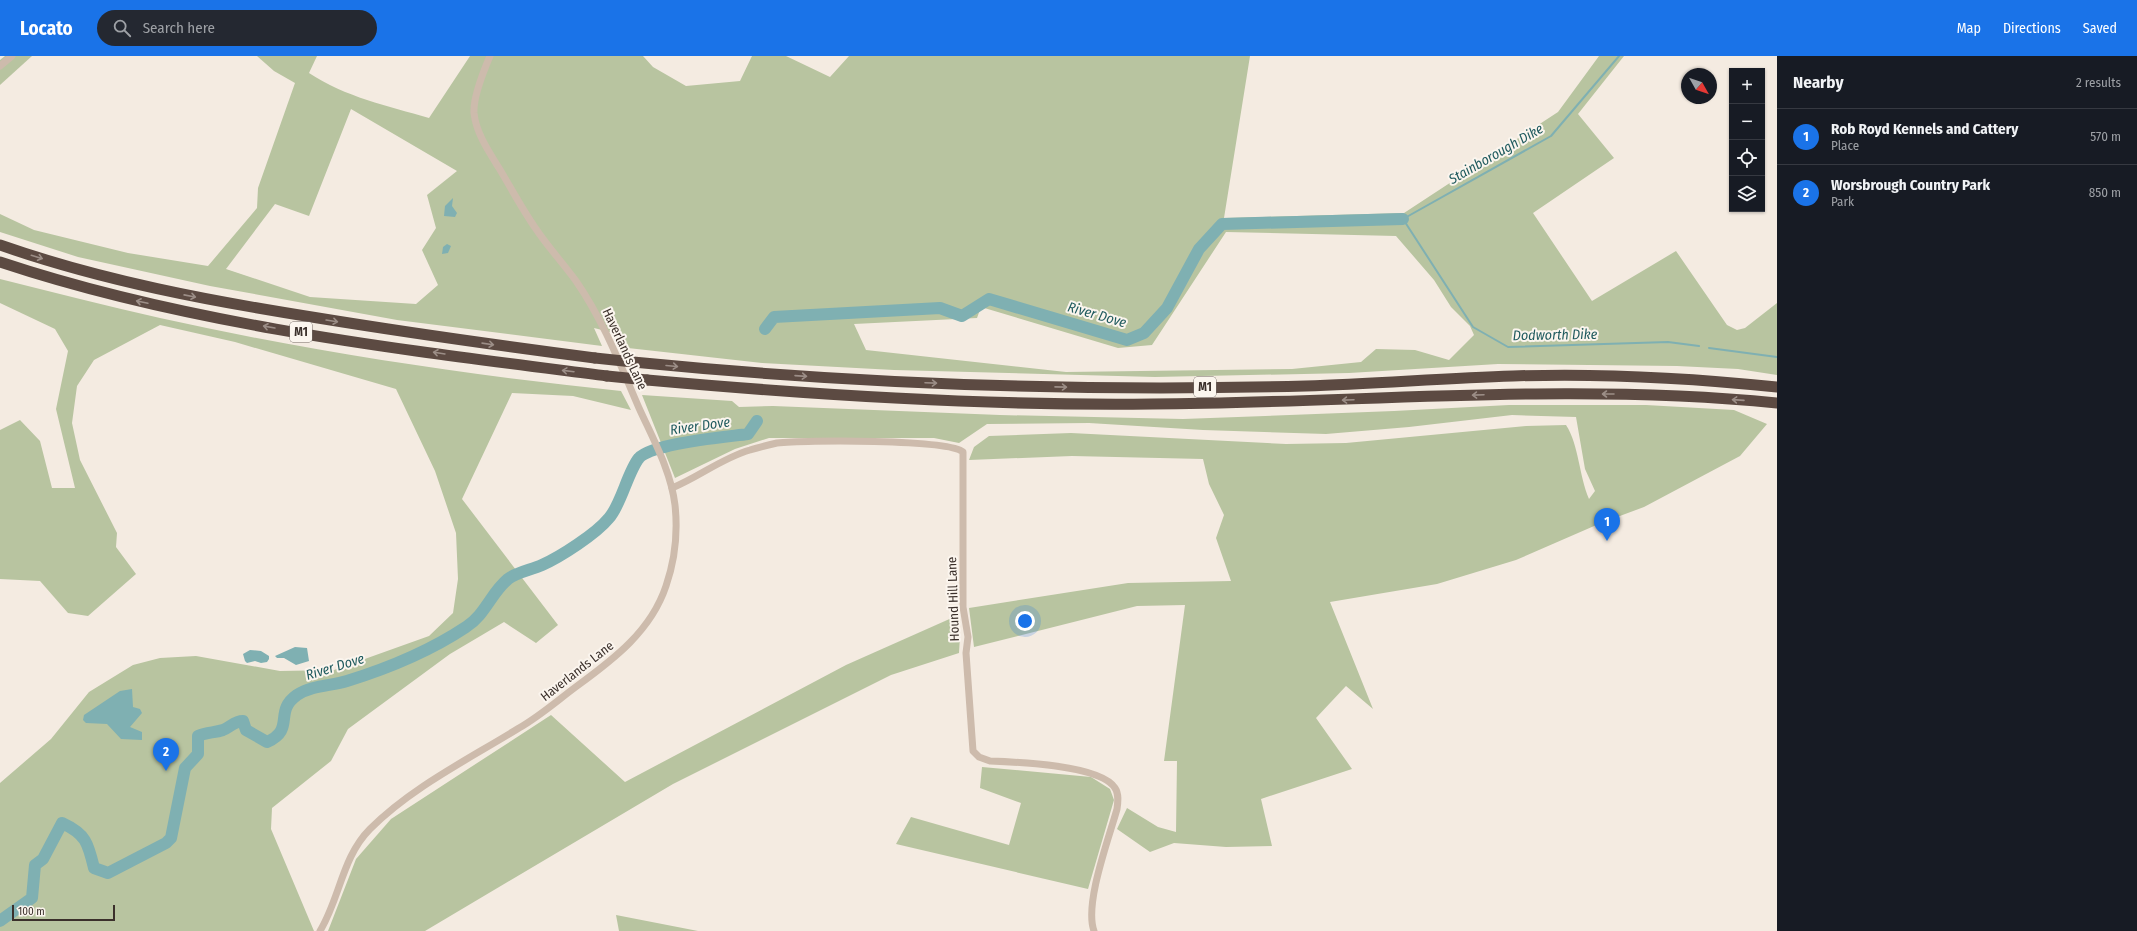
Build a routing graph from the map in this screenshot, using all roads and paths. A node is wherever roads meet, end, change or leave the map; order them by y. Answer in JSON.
{"nodes":[{"id":1,"x":12,"y":56,"type":"edge"},
{"id":2,"x":490,"y":56,"type":"edge"},
{"id":3,"x":0,"y":66,"type":"edge"},
{"id":4,"x":0,"y":245,"type":"edge"},
{"id":5,"x":0,"y":262,"type":"edge"},
{"id":6,"x":1777,"y":387,"type":"edge"},
{"id":7,"x":1777,"y":403,"type":"edge"},
{"id":8,"x":672,"y":488,"type":"junction"},
{"id":9,"x":320,"y":931,"type":"edge"},
{"id":10,"x":1094,"y":931,"type":"edge"}],
"edges":[{"from":1,"to":3,"type":"street"},
{"from":2,"to":8,"type":"street","name":"Haverlands Lane"},
{"from":4,"to":6,"type":"highway","number":"M1","one_way":true,"bridge":true},
{"from":7,"to":5,"type":"highway","number":"M1","one_way":true,"bridge":true},
{"from":8,"to":9,"type":"street","name":"Haverlands Lane"},
{"from":8,"to":10,"type":"street","name":"Hound Hill Lane"}]}
